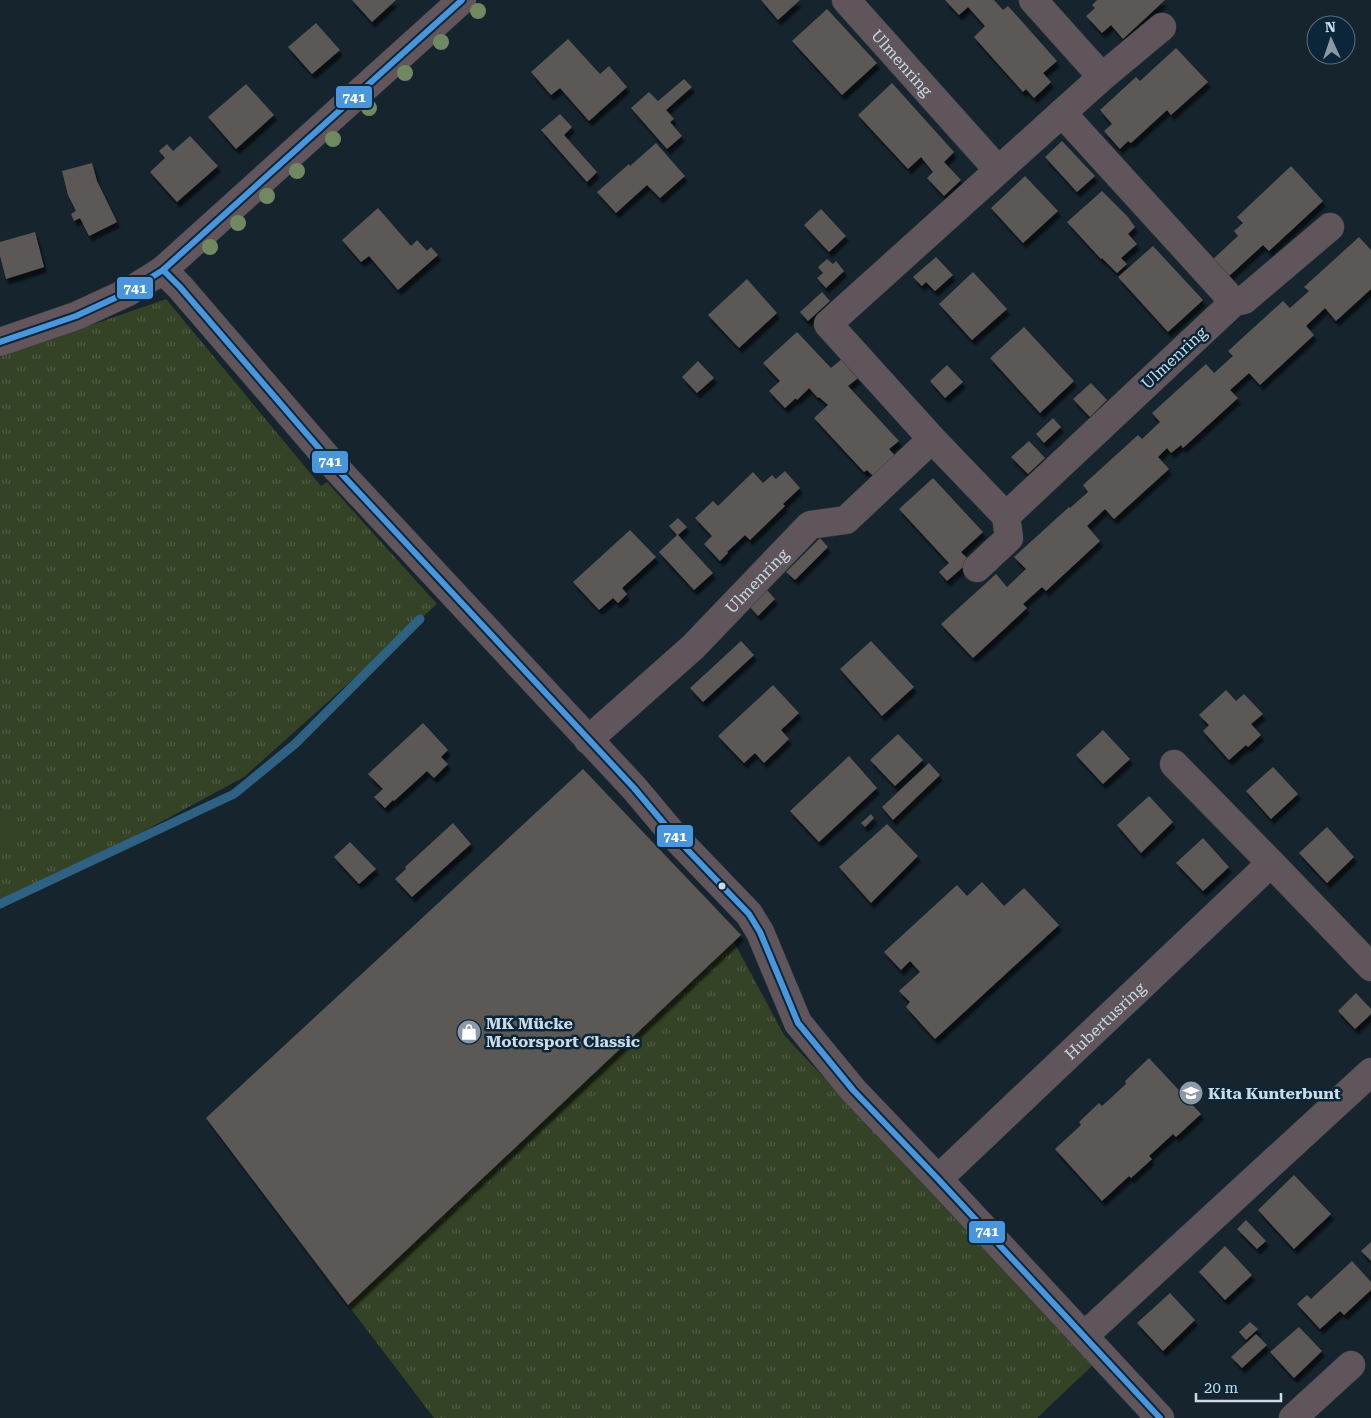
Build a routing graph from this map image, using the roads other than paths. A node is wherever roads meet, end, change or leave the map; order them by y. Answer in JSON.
{"nodes":[{"id":1,"x":462,"y":0,"type":"edge"},
{"id":2,"x":846,"y":0,"type":"edge"},
{"id":3,"x":1033,"y":0,"type":"edge"},
{"id":4,"x":1162,"y":27,"type":"dead end"},
{"id":5,"x":1102,"y":76,"type":"junction"},
{"id":6,"x":1062,"y":113,"type":"junction"},
{"id":7,"x":998,"y":170,"type":"junction"},
{"id":8,"x":1330,"y":227,"type":"dead end"},
{"id":9,"x":163,"y":270,"type":"junction"},
{"id":10,"x":1234,"y":302,"type":"junction"},
{"id":11,"x":0,"y":342,"type":"edge"},
{"id":12,"x":932,"y":439,"type":"junction"},
{"id":13,"x":1006,"y":516,"type":"junction"},
{"id":14,"x":977,"y":568,"type":"dead end"},
{"id":15,"x":588,"y":740,"type":"junction"},
{"id":16,"x":1174,"y":764,"type":"dead end"},
{"id":17,"x":1271,"y":863,"type":"junction"},
{"id":18,"x":1371,"y":967,"type":"edge"},
{"id":19,"x":1371,"y":1072,"type":"edge"},
{"id":20,"x":938,"y":1179,"type":"junction"},
{"id":21,"x":1084,"y":1336,"type":"junction"},
{"id":22,"x":1351,"y":1364,"type":"dead end"},
{"id":23,"x":1160,"y":1418,"type":"edge"},
{"id":24,"x":1293,"y":1418,"type":"edge"}],
"edges":[{"from":1,"to":9,"type":"main road"},
{"from":2,"to":7,"type":"street","name":"Ulmenring"},
{"from":3,"to":5,"type":"street"},
{"from":4,"to":5,"type":"street"},
{"from":5,"to":6,"type":"street"},
{"from":6,"to":7,"type":"street"},
{"from":6,"to":10,"type":"street"},
{"from":7,"to":12,"type":"street"},
{"from":8,"to":10,"type":"street","name":"Ulmenring"},
{"from":9,"to":11,"type":"main road"},
{"from":9,"to":15,"type":"street"},
{"from":10,"to":13,"type":"street","name":"Ulmenring"},
{"from":12,"to":13,"type":"street"},
{"from":12,"to":15,"type":"street","name":"Ulmenring"},
{"from":13,"to":14,"type":"street"},
{"from":15,"to":20,"type":"street"},
{"from":16,"to":17,"type":"street"},
{"from":17,"to":18,"type":"street"},
{"from":17,"to":20,"type":"street","name":"Hubertusring"},
{"from":19,"to":21,"type":"street"},
{"from":20,"to":21,"type":"street"},
{"from":21,"to":23,"type":"street"},
{"from":22,"to":24,"type":"street"}]}
